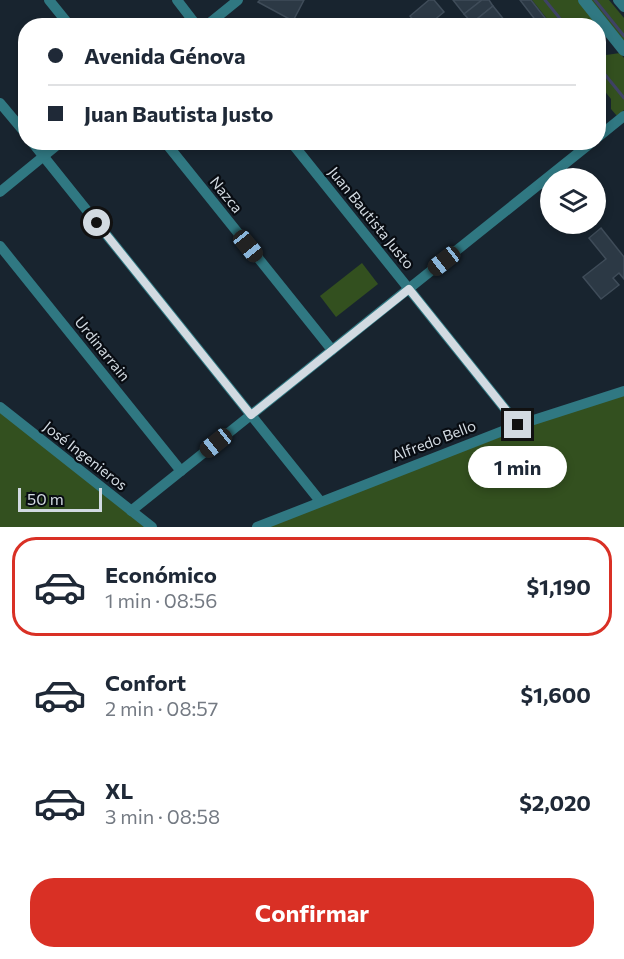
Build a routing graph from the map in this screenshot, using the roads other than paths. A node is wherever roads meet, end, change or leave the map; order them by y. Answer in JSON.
{"nodes":[{"id":1,"x":49,"y":0,"type":"edge"},
{"id":2,"x":177,"y":0,"type":"edge"},
{"id":3,"x":237,"y":0,"type":"edge"},
{"id":4,"x":584,"y":0,"type":"edge"},
{"id":5,"x":618,"y":0,"type":"edge"},
{"id":6,"x":624,"y":7,"type":"edge"},
{"id":7,"x":64,"y":18,"type":"edge"},
{"id":8,"x":191,"y":18,"type":"edge"},
{"id":9,"x":216,"y":18,"type":"edge"},
{"id":10,"x":598,"y":18,"type":"edge"},
{"id":11,"x":606,"y":28,"type":"edge"},
{"id":12,"x":624,"y":50,"type":"edge"},
{"id":13,"x":0,"y":103,"type":"edge"},
{"id":14,"x":624,"y":117,"type":"edge"},
{"id":15,"x":18,"y":125,"type":"edge"},
{"id":16,"x":606,"y":131,"type":"edge"},
{"id":17,"x":38,"y":150,"type":"edge"},
{"id":18,"x":52,"y":150,"type":"edge"},
{"id":19,"x":171,"y":150,"type":"edge"},
{"id":20,"x":297,"y":150,"type":"edge"},
{"id":21,"x":582,"y":150,"type":"edge"},
{"id":22,"x":44,"y":157,"type":"junction"},
{"id":23,"x":0,"y":192,"type":"edge"},
{"id":24,"x":0,"y":246,"type":"edge"},
{"id":25,"x":409,"y":289,"type":"junction"},
{"id":26,"x":332,"y":350,"type":"junction"},
{"id":27,"x":624,"y":391,"type":"edge"},
{"id":28,"x":0,"y":407,"type":"edge"},
{"id":29,"x":251,"y":415,"type":"junction"},
{"id":30,"x":518,"y":425,"type":"junction"},
{"id":31,"x":181,"y":471,"type":"junction"},
{"id":32,"x":320,"y":501,"type":"junction"},
{"id":33,"x":131,"y":511,"type":"junction"},
{"id":34,"x":152,"y":527,"type":"edge"},
{"id":35,"x":257,"y":527,"type":"edge"}],
"edges":[{"from":1,"to":7,"type":"street"},
{"from":2,"to":8,"type":"street"},
{"from":3,"to":9,"type":"street"},
{"from":4,"to":10,"type":"street"},
{"from":5,"to":6,"type":"street"},
{"from":11,"to":12,"type":"street"},
{"from":13,"to":15,"type":"street"},
{"from":14,"to":16,"type":"street"},
{"from":17,"to":22,"type":"street"},
{"from":18,"to":22,"type":"street"},
{"from":19,"to":26,"type":"street","name":"Nazca"},
{"from":20,"to":25,"type":"street","name":"Juan Bautista Justo"},
{"from":21,"to":25,"type":"street"},
{"from":22,"to":23,"type":"street"},
{"from":22,"to":29,"type":"street"},
{"from":24,"to":31,"type":"street","name":"Urdinarrain"},
{"from":25,"to":26,"type":"street"},
{"from":25,"to":30,"type":"street","name":"Juan Bautista Justo"},
{"from":26,"to":29,"type":"street"},
{"from":27,"to":30,"type":"street","name":"Alfredo Bello"},
{"from":28,"to":33,"type":"street","name":"José Ingenieros"},
{"from":29,"to":31,"type":"street"},
{"from":29,"to":32,"type":"street"},
{"from":30,"to":32,"type":"street","name":"Alfredo Bello"},
{"from":31,"to":33,"type":"street"},
{"from":32,"to":35,"type":"street","name":"Alfredo Bello"},
{"from":33,"to":34,"type":"street","name":"José Ingenieros"}]}
